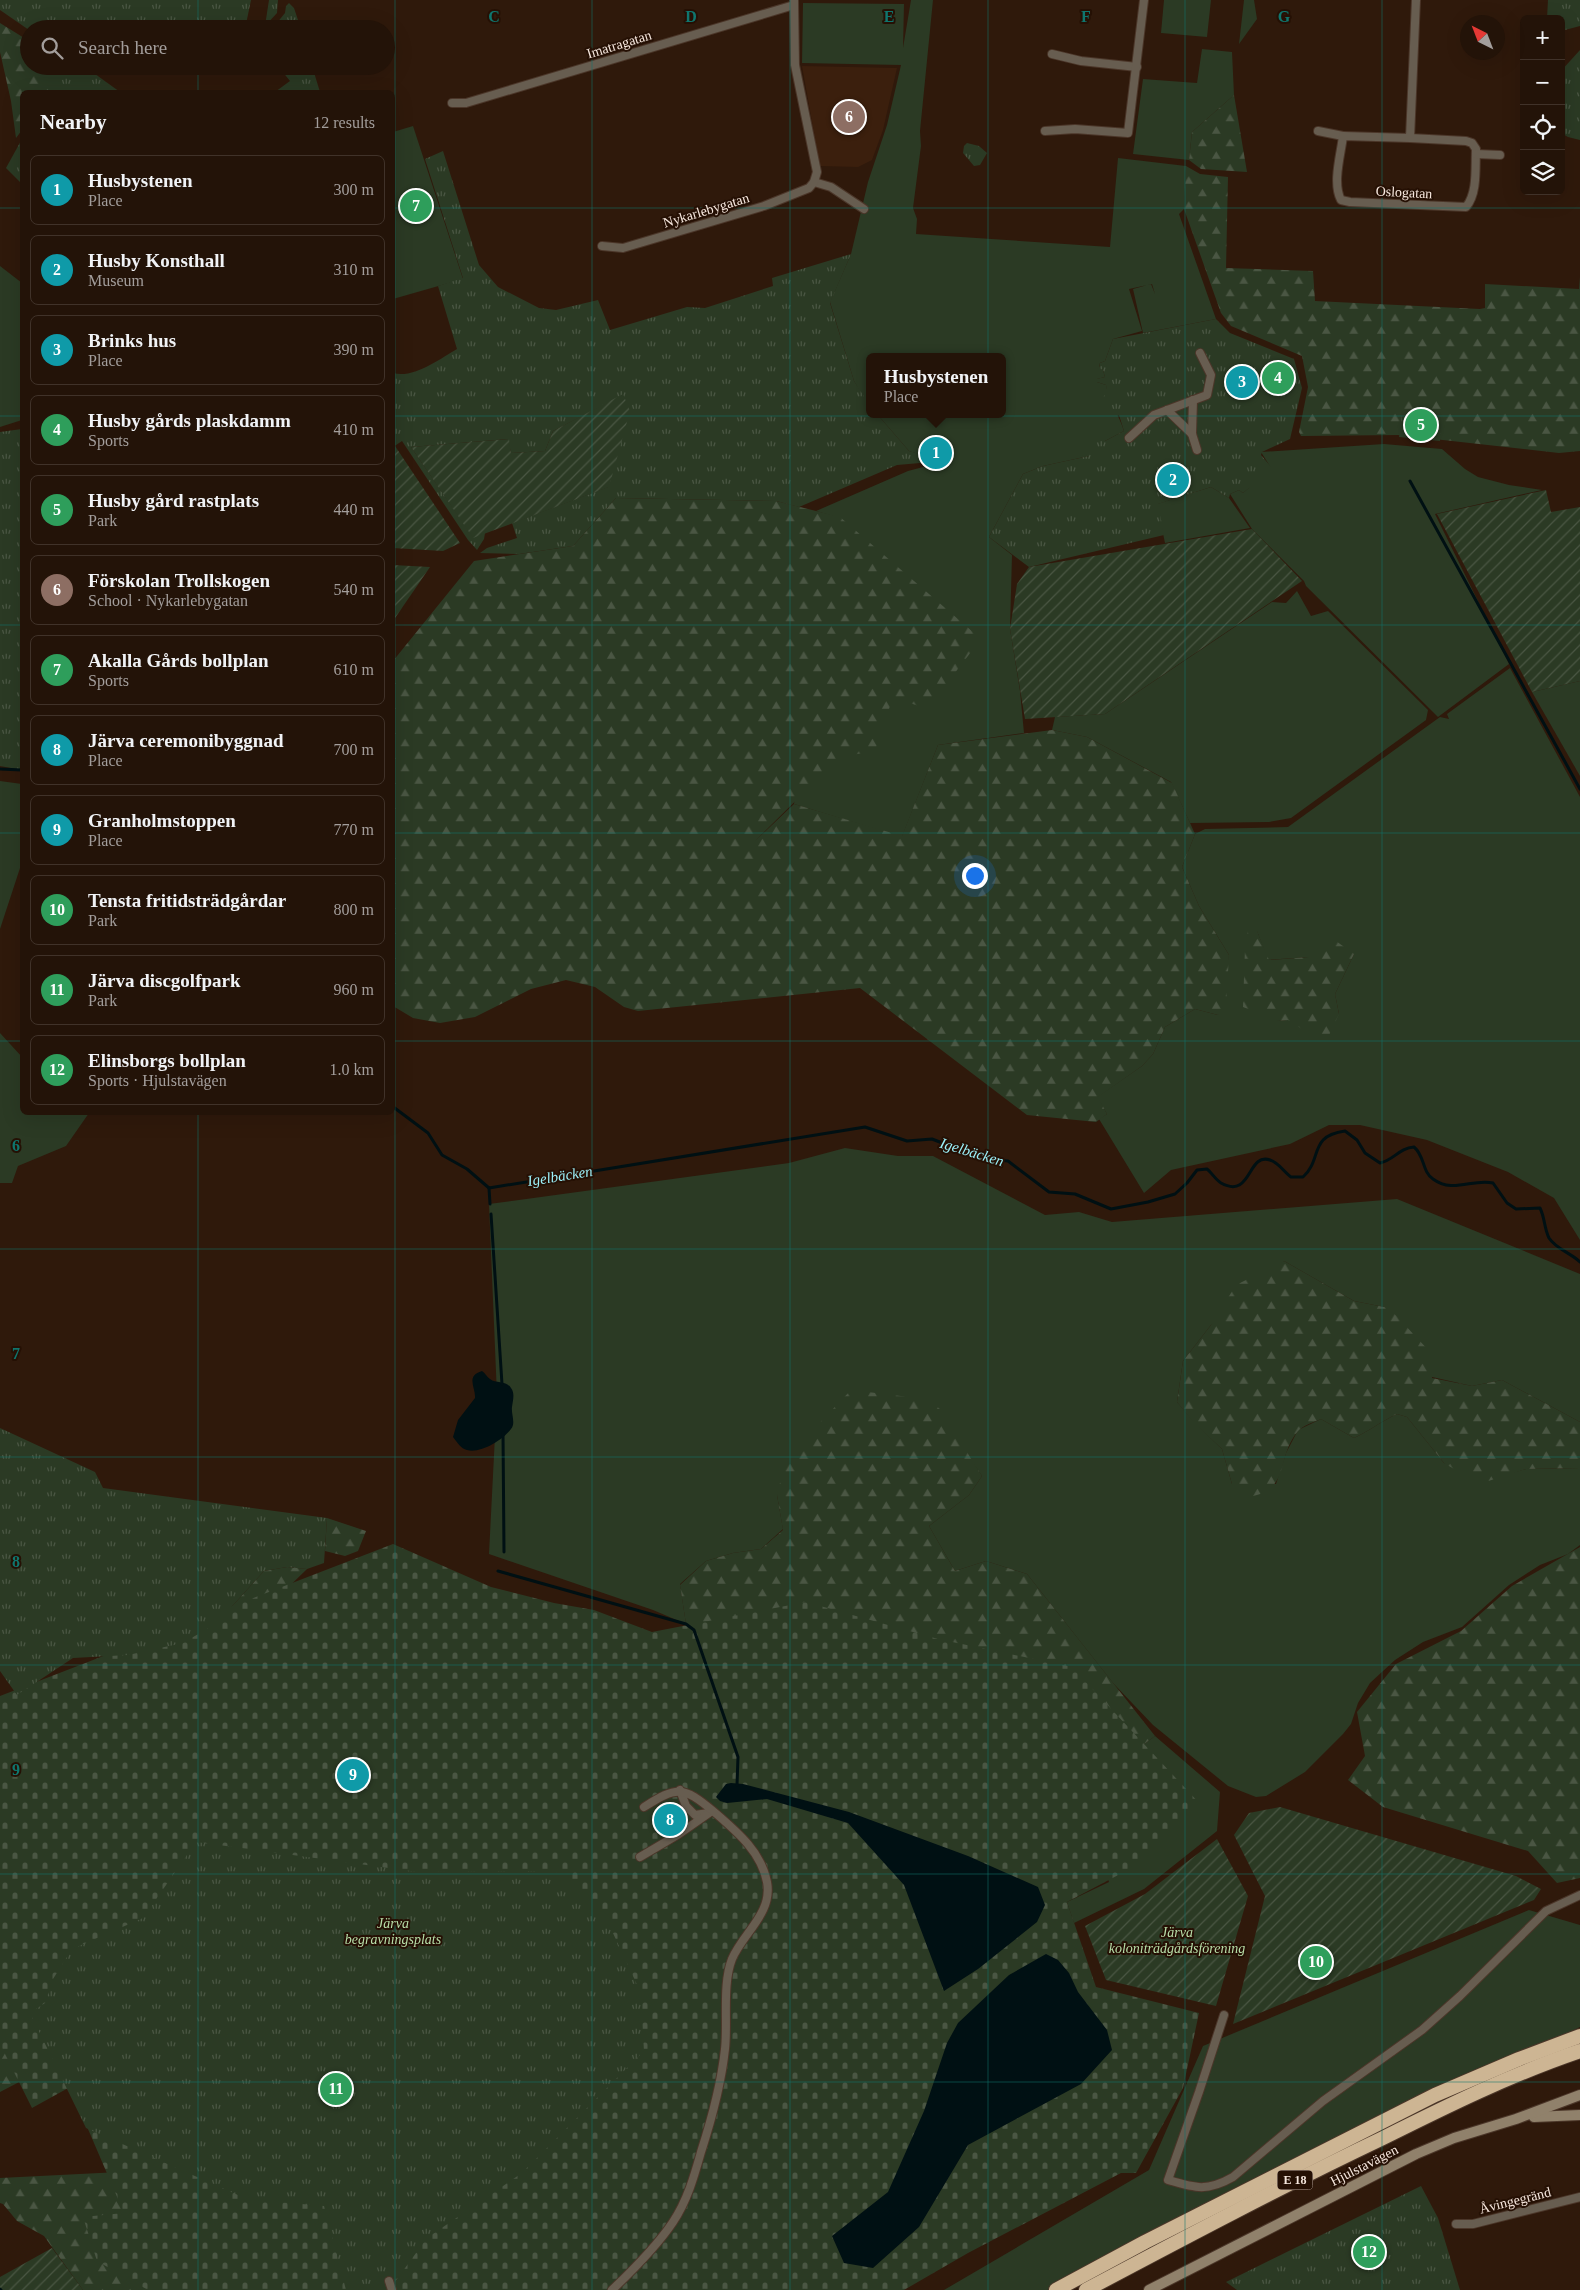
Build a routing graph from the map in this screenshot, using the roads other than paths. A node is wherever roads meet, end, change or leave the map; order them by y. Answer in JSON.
{"nodes":[{"id":1,"x":1144,"y":0,"type":"edge"},
{"id":2,"x":1416,"y":0,"type":"edge"},
{"id":3,"x":794,"y":3,"type":"edge"},
{"id":4,"x":1052,"y":54,"type":"dead end"},
{"id":5,"x":1137,"y":67,"type":"junction"},
{"id":6,"x":452,"y":103,"type":"dead end"},
{"id":7,"x":1046,"y":131,"type":"dead end"},
{"id":8,"x":1318,"y":131,"type":"dead end"},
{"id":9,"x":1343,"y":136,"type":"junction"},
{"id":10,"x":1410,"y":138,"type":"junction"},
{"id":11,"x":1476,"y":154,"type":"junction"},
{"id":12,"x":1500,"y":155,"type":"dead end"},
{"id":13,"x":814,"y":182,"type":"junction"},
{"id":14,"x":864,"y":209,"type":"dead end"},
{"id":15,"x":602,"y":246,"type":"dead end"},
{"id":16,"x":1200,"y":353,"type":"dead end"},
{"id":17,"x":1193,"y":400,"type":"junction"},
{"id":18,"x":1167,"y":410,"type":"junction"},
{"id":19,"x":1192,"y":434,"type":"junction"},
{"id":20,"x":1129,"y":438,"type":"dead end"},
{"id":21,"x":1197,"y":450,"type":"dead end"},
{"id":22,"x":680,"y":1790,"type":"junction"},
{"id":23,"x":644,"y":1807,"type":"dead end"},
{"id":24,"x":711,"y":1812,"type":"junction"},
{"id":25,"x":640,"y":1857,"type":"dead end"},
{"id":26,"x":1580,"y":1895,"type":"edge"},
{"id":27,"x":1224,"y":2015,"type":"dead end"},
{"id":28,"x":1580,"y":2036,"type":"edge"},
{"id":29,"x":1580,"y":2051,"type":"edge"},
{"id":30,"x":1580,"y":2095,"type":"edge"},
{"id":31,"x":1580,"y":2115,"type":"edge"},
{"id":32,"x":1516,"y":2119,"type":"junction"},
{"id":33,"x":1580,"y":2196,"type":"edge"},
{"id":34,"x":1456,"y":2224,"type":"dead end"},
{"id":35,"x":389,"y":2281,"type":"dead end"},
{"id":36,"x":392,"y":2290,"type":"edge"},
{"id":37,"x":612,"y":2290,"type":"edge"},
{"id":38,"x":1056,"y":2290,"type":"edge"},
{"id":39,"x":1086,"y":2290,"type":"edge"},
{"id":40,"x":1149,"y":2290,"type":"edge"}],
"edges":[{"from":1,"to":5,"type":"street"},
{"from":2,"to":10,"type":"street"},
{"from":3,"to":6,"type":"street","name":"Imatragatan"},
{"from":3,"to":13,"type":"street"},
{"from":4,"to":5,"type":"street"},
{"from":5,"to":7,"type":"street"},
{"from":8,"to":9,"type":"street"},
{"from":9,"to":10,"type":"street"},
{"from":9,"to":11,"type":"street","name":"Oslogatan"},
{"from":10,"to":11,"type":"street"},
{"from":11,"to":12,"type":"street"},
{"from":13,"to":14,"type":"street"},
{"from":13,"to":15,"type":"street","name":"Nykarlebygatan"},
{"from":16,"to":17,"type":"street"},
{"from":17,"to":18,"type":"street"},
{"from":17,"to":19,"type":"street"},
{"from":18,"to":19,"type":"street"},
{"from":18,"to":20,"type":"street"},
{"from":19,"to":21,"type":"street"},
{"from":22,"to":23,"type":"street"},
{"from":22,"to":24,"type":"street"},
{"from":22,"to":24,"type":"street"},
{"from":24,"to":25,"type":"street"},
{"from":24,"to":37,"type":"street"},
{"from":26,"to":27,"type":"street"},
{"from":28,"to":38,"type":"highway","number":"E 18"},
{"from":29,"to":39,"type":"highway","number":"E 18"},
{"from":30,"to":32,"type":"main road","name":"Hjulstavägen"},
{"from":31,"to":32,"type":"main road","name":"Hjulstavägen"},
{"from":32,"to":40,"type":"main road","name":"Hjulstavägen"},
{"from":33,"to":34,"type":"street","name":"Åvingegränd"},
{"from":35,"to":36,"type":"street"}]}
